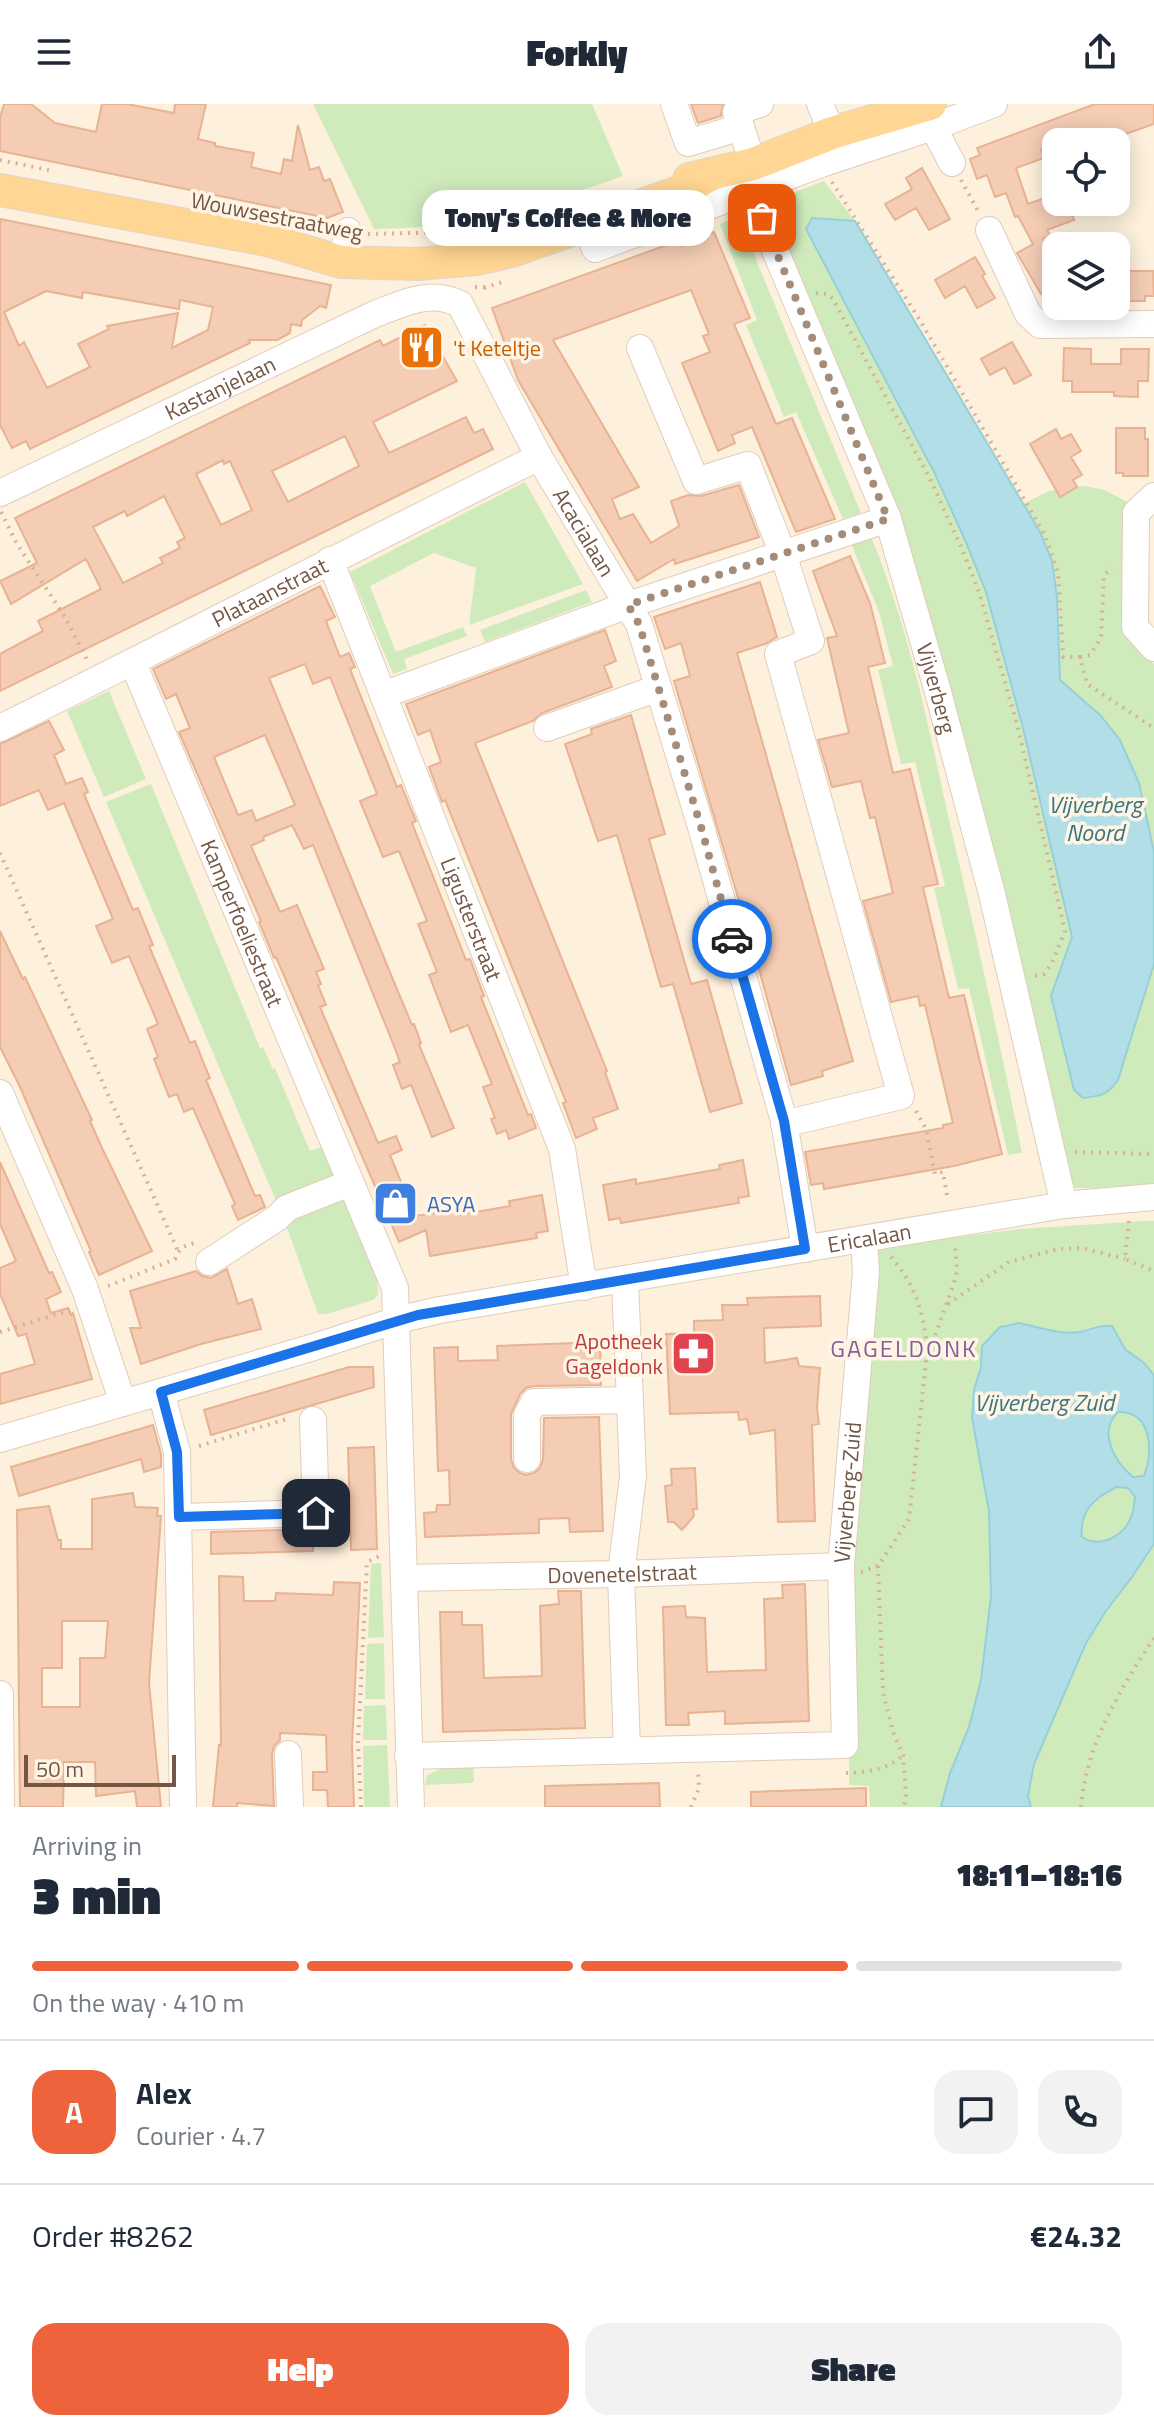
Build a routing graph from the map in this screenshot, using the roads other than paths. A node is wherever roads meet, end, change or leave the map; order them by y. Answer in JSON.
{"nodes":[{"id":1,"x":674,"y":104,"type":"edge"},
{"id":2,"x":760,"y":104,"type":"edge"},
{"id":3,"x":994,"y":104,"type":"edge"},
{"id":4,"x":932,"y":116,"type":"edge"},
{"id":5,"x":826,"y":118,"type":"edge"},
{"id":6,"x":741,"y":127,"type":"junction"},
{"id":7,"x":952,"y":163,"type":"road end"},
{"id":8,"x":752,"y":177,"type":"junction"},
{"id":9,"x":0,"y":190,"type":"edge"},
{"id":10,"x":584,"y":220,"type":"junction"},
{"id":11,"x":989,"y":230,"type":"road end"},
{"id":12,"x":446,"y":297,"type":"joint"},
{"id":13,"x":1154,"y":324,"type":"edge"},
{"id":14,"x":640,"y":348,"type":"dead end"},
{"id":15,"x":539,"y":457,"type":"junction"},
{"id":16,"x":1,"y":496,"type":"edge"},
{"id":17,"x":1154,"y":496,"type":"edge"},
{"id":18,"x":888,"y":519,"type":"junction"},
{"id":19,"x":783,"y":554,"type":"junction"},
{"id":20,"x":330,"y":560,"type":"junction"},
{"id":21,"x":628,"y":605,"type":"junction"},
{"id":22,"x":1154,"y":648,"type":"edge"},
{"id":23,"x":133,"y":663,"type":"junction"},
{"id":24,"x":658,"y":688,"type":"junction"},
{"id":25,"x":383,"y":695,"type":"junction"},
{"id":26,"x":0,"y":728,"type":"edge"},
{"id":27,"x":547,"y":728,"type":"dead end"},
{"id":28,"x":0,"y":1093,"type":"edge"},
{"id":29,"x":784,"y":1124,"type":"junction"},
{"id":30,"x":350,"y":1183,"type":"junction"},
{"id":31,"x":1154,"y":1197,"type":"edge"},
{"id":32,"x":1064,"y":1205,"type":"junction"},
{"id":33,"x":864,"y":1239,"type":"junction"},
{"id":34,"x":805,"y":1249,"type":"junction"},
{"id":35,"x":203,"y":1252,"type":"road end"},
{"id":36,"x":625,"y":1281,"type":"junction"},
{"id":37,"x":584,"y":1287,"type":"junction"},
{"id":38,"x":397,"y":1320,"type":"junction"},
{"id":39,"x":161,"y":1392,"type":"junction"},
{"id":40,"x":630,"y":1400,"type":"junction"},
{"id":41,"x":123,"y":1403,"type":"junction"},
{"id":42,"x":313,"y":1420,"type":"road end"},
{"id":43,"x":0,"y":1439,"type":"edge"},
{"id":44,"x":527,"y":1459,"type":"dead end"},
{"id":45,"x":179,"y":1517,"type":"junction"},
{"id":46,"x":403,"y":1566,"type":"junction"},
{"id":47,"x":841,"y":1566,"type":"junction"},
{"id":48,"x":621,"y":1574,"type":"junction"},
{"id":49,"x":0,"y":1694,"type":"edge"},
{"id":50,"x":627,"y":1750,"type":"junction"},
{"id":51,"x":288,"y":1754,"type":"dead end"},
{"id":52,"x":408,"y":1756,"type":"junction"},
{"id":53,"x":1,"y":1807,"type":"edge"},
{"id":54,"x":183,"y":1807,"type":"edge"},
{"id":55,"x":290,"y":1807,"type":"edge"},
{"id":56,"x":411,"y":1807,"type":"edge"}],
"edges":[{"from":1,"to":6,"type":"street"},
{"from":2,"to":6,"type":"street"},
{"from":3,"to":4,"type":"street","name":"Wouwsestraatweg"},
{"from":4,"to":5,"type":"main road","name":"Wouwsestraatweg"},
{"from":4,"to":7,"type":"street"},
{"from":4,"to":8,"type":"street","name":"Wouwsestraatweg"},
{"from":5,"to":8,"type":"main road","name":"Wouwsestraatweg"},
{"from":6,"to":8,"type":"street","name":"Vijverberg"},
{"from":8,"to":10,"type":"main road","name":"Wouwsestraatweg"},
{"from":8,"to":10,"type":"street","name":"Wouwsestraatweg"},
{"from":8,"to":18,"type":"street","name":"Vijverberg"},
{"from":9,"to":10,"type":"main road","name":"Wouwsestraatweg"},
{"from":11,"to":13,"type":"street"},
{"from":12,"to":15,"type":"street","name":"Acacialaan"},
{"from":12,"to":16,"type":"street","name":"Kastanjelaan"},
{"from":14,"to":19,"type":"street"},
{"from":15,"to":20,"type":"street","name":"Plataanstraat"},
{"from":15,"to":21,"type":"street","name":"Acacialaan"},
{"from":17,"to":22,"type":"street"},
{"from":18,"to":19,"type":"street"},
{"from":18,"to":32,"type":"street","name":"Vijverberg"},
{"from":19,"to":21,"type":"street"},
{"from":19,"to":29,"type":"street"},
{"from":20,"to":23,"type":"street","name":"Plataanstraat"},
{"from":20,"to":25,"type":"street","name":"Ligusterstraat"},
{"from":21,"to":24,"type":"street","name":"Acacialaan"},
{"from":21,"to":25,"type":"street"},
{"from":23,"to":26,"type":"street","name":"Plataanstraat"},
{"from":23,"to":30,"type":"street","name":"Kamperfoeliestraat"},
{"from":24,"to":27,"type":"street"},
{"from":24,"to":29,"type":"street","name":"Acacialaan"},
{"from":25,"to":37,"type":"street","name":"Ligusterstraat"},
{"from":28,"to":41,"type":"street"},
{"from":29,"to":34,"type":"street","name":"Acacialaan"},
{"from":30,"to":35,"type":"street"},
{"from":30,"to":38,"type":"street","name":"Kamperfoeliestraat"},
{"from":31,"to":32,"type":"street","name":"Ericalaan"},
{"from":32,"to":33,"type":"street","name":"Ericalaan"},
{"from":33,"to":34,"type":"street","name":"Ericalaan"},
{"from":33,"to":47,"type":"street","name":"Vijverberg-Zuid"},
{"from":34,"to":36,"type":"street","name":"Ericalaan"},
{"from":36,"to":37,"type":"street","name":"Ericalaan"},
{"from":36,"to":40,"type":"street"},
{"from":37,"to":38,"type":"street","name":"Ericalaan"},
{"from":38,"to":39,"type":"street","name":"Ericalaan"},
{"from":38,"to":46,"type":"street","name":"Kamperfoeliestraat"},
{"from":39,"to":41,"type":"street","name":"Ericalaan"},
{"from":39,"to":45,"type":"street"},
{"from":40,"to":44,"type":"street"},
{"from":40,"to":48,"type":"street"},
{"from":41,"to":43,"type":"street","name":"Ericalaan"},
{"from":42,"to":45,"type":"street"},
{"from":45,"to":54,"type":"street"},
{"from":46,"to":48,"type":"street","name":"Dovenetelstraat"},
{"from":46,"to":52,"type":"street","name":"Kamperfoeliestraat"},
{"from":47,"to":48,"type":"street","name":"Dovenetelstraat"},
{"from":47,"to":50,"type":"street","name":"Vijverberg-Zuid"},
{"from":48,"to":50,"type":"street"},
{"from":49,"to":53,"type":"street"},
{"from":50,"to":52,"type":"street"},
{"from":51,"to":55,"type":"street"},
{"from":52,"to":56,"type":"street","name":"Kamperfoeliestraat"}]}
